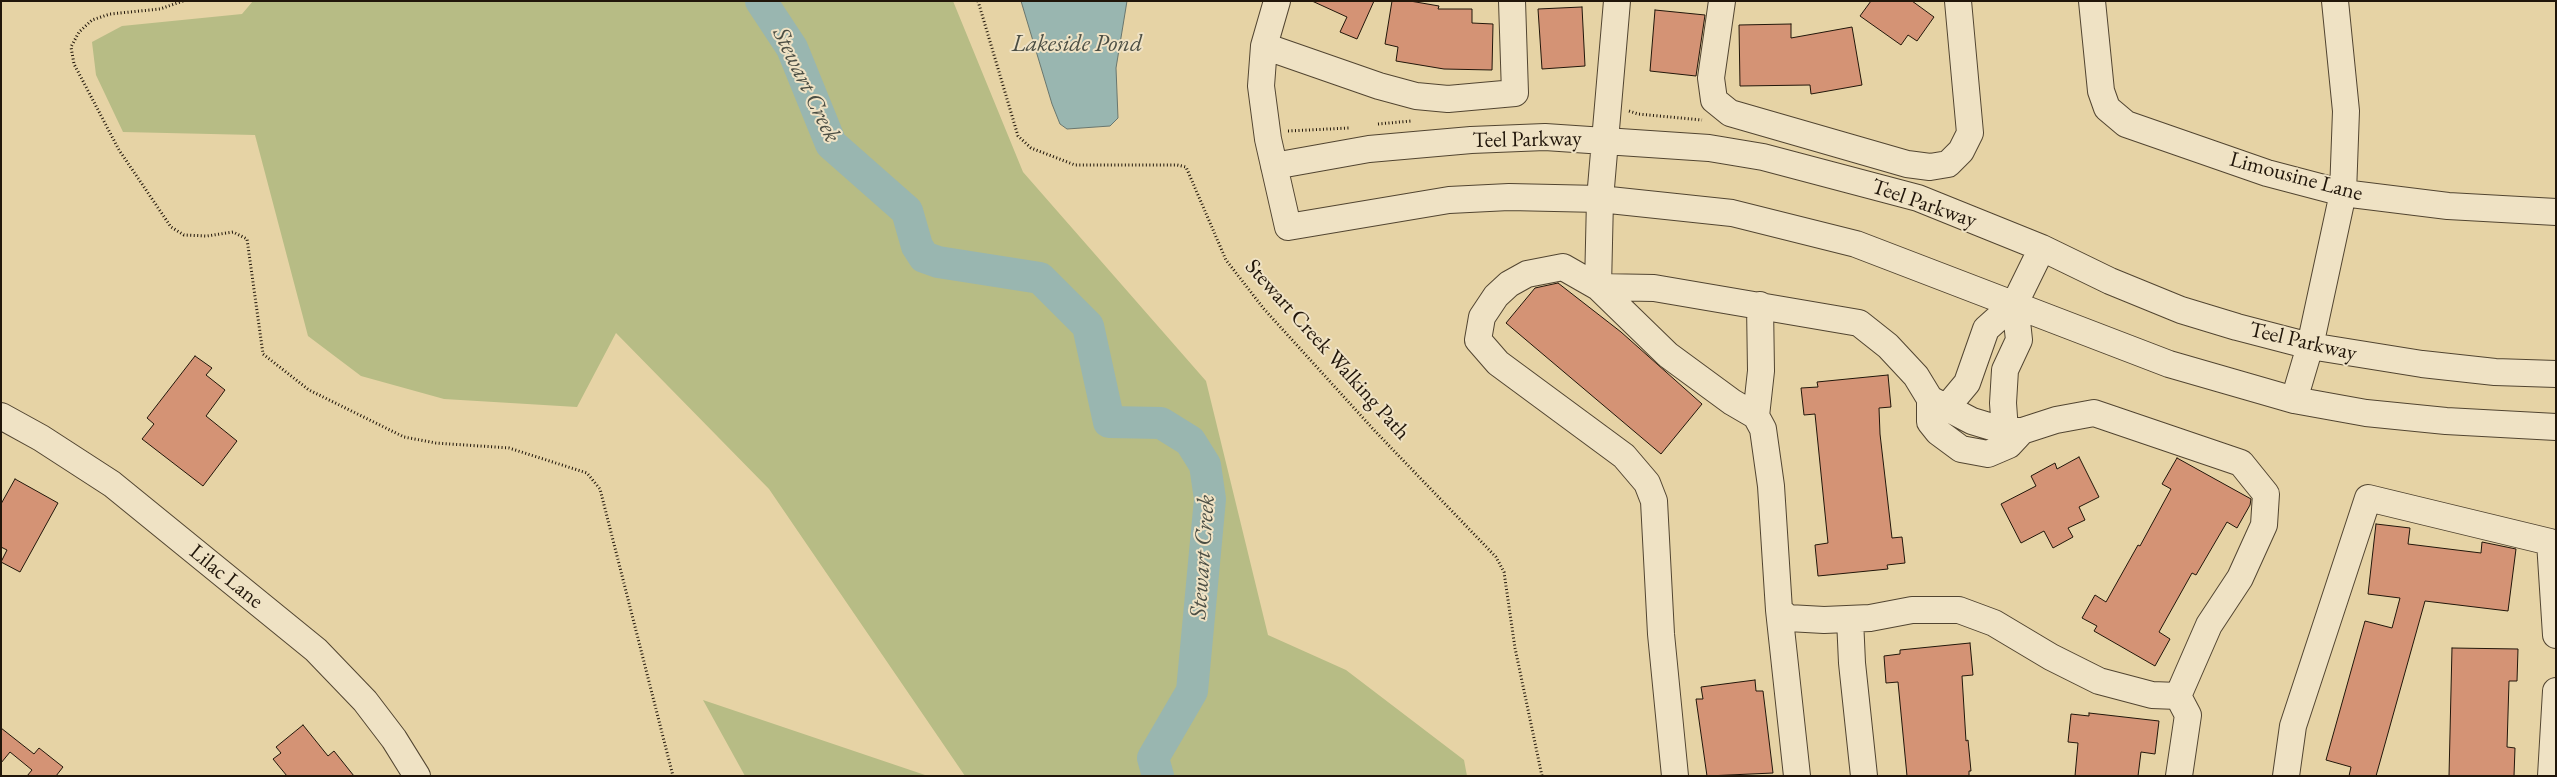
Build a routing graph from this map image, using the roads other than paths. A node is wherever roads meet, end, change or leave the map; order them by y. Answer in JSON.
{"nodes":[{"id":1,"x":1277,"y":1,"type":"edge"},
{"id":2,"x":1512,"y":1,"type":"edge"},
{"id":3,"x":1617,"y":1,"type":"edge"},
{"id":4,"x":1722,"y":1,"type":"edge"},
{"id":5,"x":1958,"y":1,"type":"edge"},
{"id":6,"x":2092,"y":1,"type":"edge"},
{"id":7,"x":2335,"y":1,"type":"edge"},
{"id":8,"x":1264,"y":46,"type":"junction"},
{"id":9,"x":1605,"y":140,"type":"junction"},
{"id":10,"x":1274,"y":166,"type":"junction"},
{"id":11,"x":2343,"y":193,"type":"junction"},
{"id":12,"x":1600,"y":199,"type":"junction"},
{"id":13,"x":2556,"y":212,"type":"edge"},
{"id":14,"x":2042,"y":248,"type":"junction"},
{"id":15,"x":1598,"y":288,"type":"junction"},
{"id":16,"x":2015,"y":304,"type":"junction"},
{"id":17,"x":1760,"y":305,"type":"junction"},
{"id":18,"x":2310,"y":346,"type":"junction"},
{"id":19,"x":2556,"y":374,"type":"edge"},
{"id":20,"x":2294,"y":400,"type":"junction"},
{"id":21,"x":1938,"y":403,"type":"junction"},
{"id":22,"x":1,"y":416,"type":"edge"},
{"id":23,"x":1756,"y":416,"type":"junction"},
{"id":24,"x":2556,"y":427,"type":"edge"},
{"id":25,"x":2013,"y":431,"type":"junction"},
{"id":26,"x":1779,"y":610,"type":"junction"},
{"id":27,"x":1850,"y":619,"type":"junction"},
{"id":28,"x":2556,"y":635,"type":"edge"},
{"id":29,"x":2556,"y":691,"type":"edge"},
{"id":30,"x":2178,"y":696,"type":"junction"},
{"id":31,"x":417,"y":776,"type":"edge"},
{"id":32,"x":1675,"y":776,"type":"edge"},
{"id":33,"x":1797,"y":776,"type":"edge"},
{"id":34,"x":1864,"y":776,"type":"edge"},
{"id":35,"x":2179,"y":776,"type":"edge"},
{"id":36,"x":2286,"y":776,"type":"edge"},
{"id":37,"x":2551,"y":776,"type":"edge"}],
"edges":[{"from":1,"to":8,"type":"street"},
{"from":2,"to":8,"type":"street"},
{"from":3,"to":9,"type":"street"},
{"from":4,"to":5,"type":"street"},
{"from":6,"to":11,"type":"street","name":"Limousine Lane"},
{"from":7,"to":11,"type":"street"},
{"from":8,"to":10,"type":"street"},
{"from":9,"to":10,"type":"street","name":"Teel Parkway"},
{"from":9,"to":12,"type":"street"},
{"from":9,"to":14,"type":"street","name":"Teel Parkway"},
{"from":10,"to":12,"type":"street"},
{"from":11,"to":13,"type":"street","name":"Limousine Lane"},
{"from":11,"to":18,"type":"street"},
{"from":12,"to":15,"type":"street"},
{"from":12,"to":16,"type":"street"},
{"from":14,"to":16,"type":"street"},
{"from":14,"to":18,"type":"street","name":"Teel Parkway"},
{"from":15,"to":17,"type":"street"},
{"from":15,"to":23,"type":"street"},
{"from":15,"to":32,"type":"street"},
{"from":16,"to":20,"type":"street"},
{"from":16,"to":21,"type":"street"},
{"from":16,"to":25,"type":"street"},
{"from":17,"to":21,"type":"street"},
{"from":17,"to":23,"type":"street"},
{"from":18,"to":19,"type":"street","name":"Teel Parkway"},
{"from":18,"to":20,"type":"street"},
{"from":20,"to":24,"type":"street"},
{"from":21,"to":25,"type":"street"},
{"from":22,"to":31,"type":"street","name":"Lilac Lane"},
{"from":23,"to":26,"type":"street"},
{"from":25,"to":30,"type":"street"},
{"from":26,"to":27,"type":"street"},
{"from":26,"to":33,"type":"street"},
{"from":27,"to":30,"type":"street"},
{"from":27,"to":34,"type":"street"},
{"from":28,"to":36,"type":"street"},
{"from":29,"to":37,"type":"street"},
{"from":30,"to":35,"type":"street"}]}
